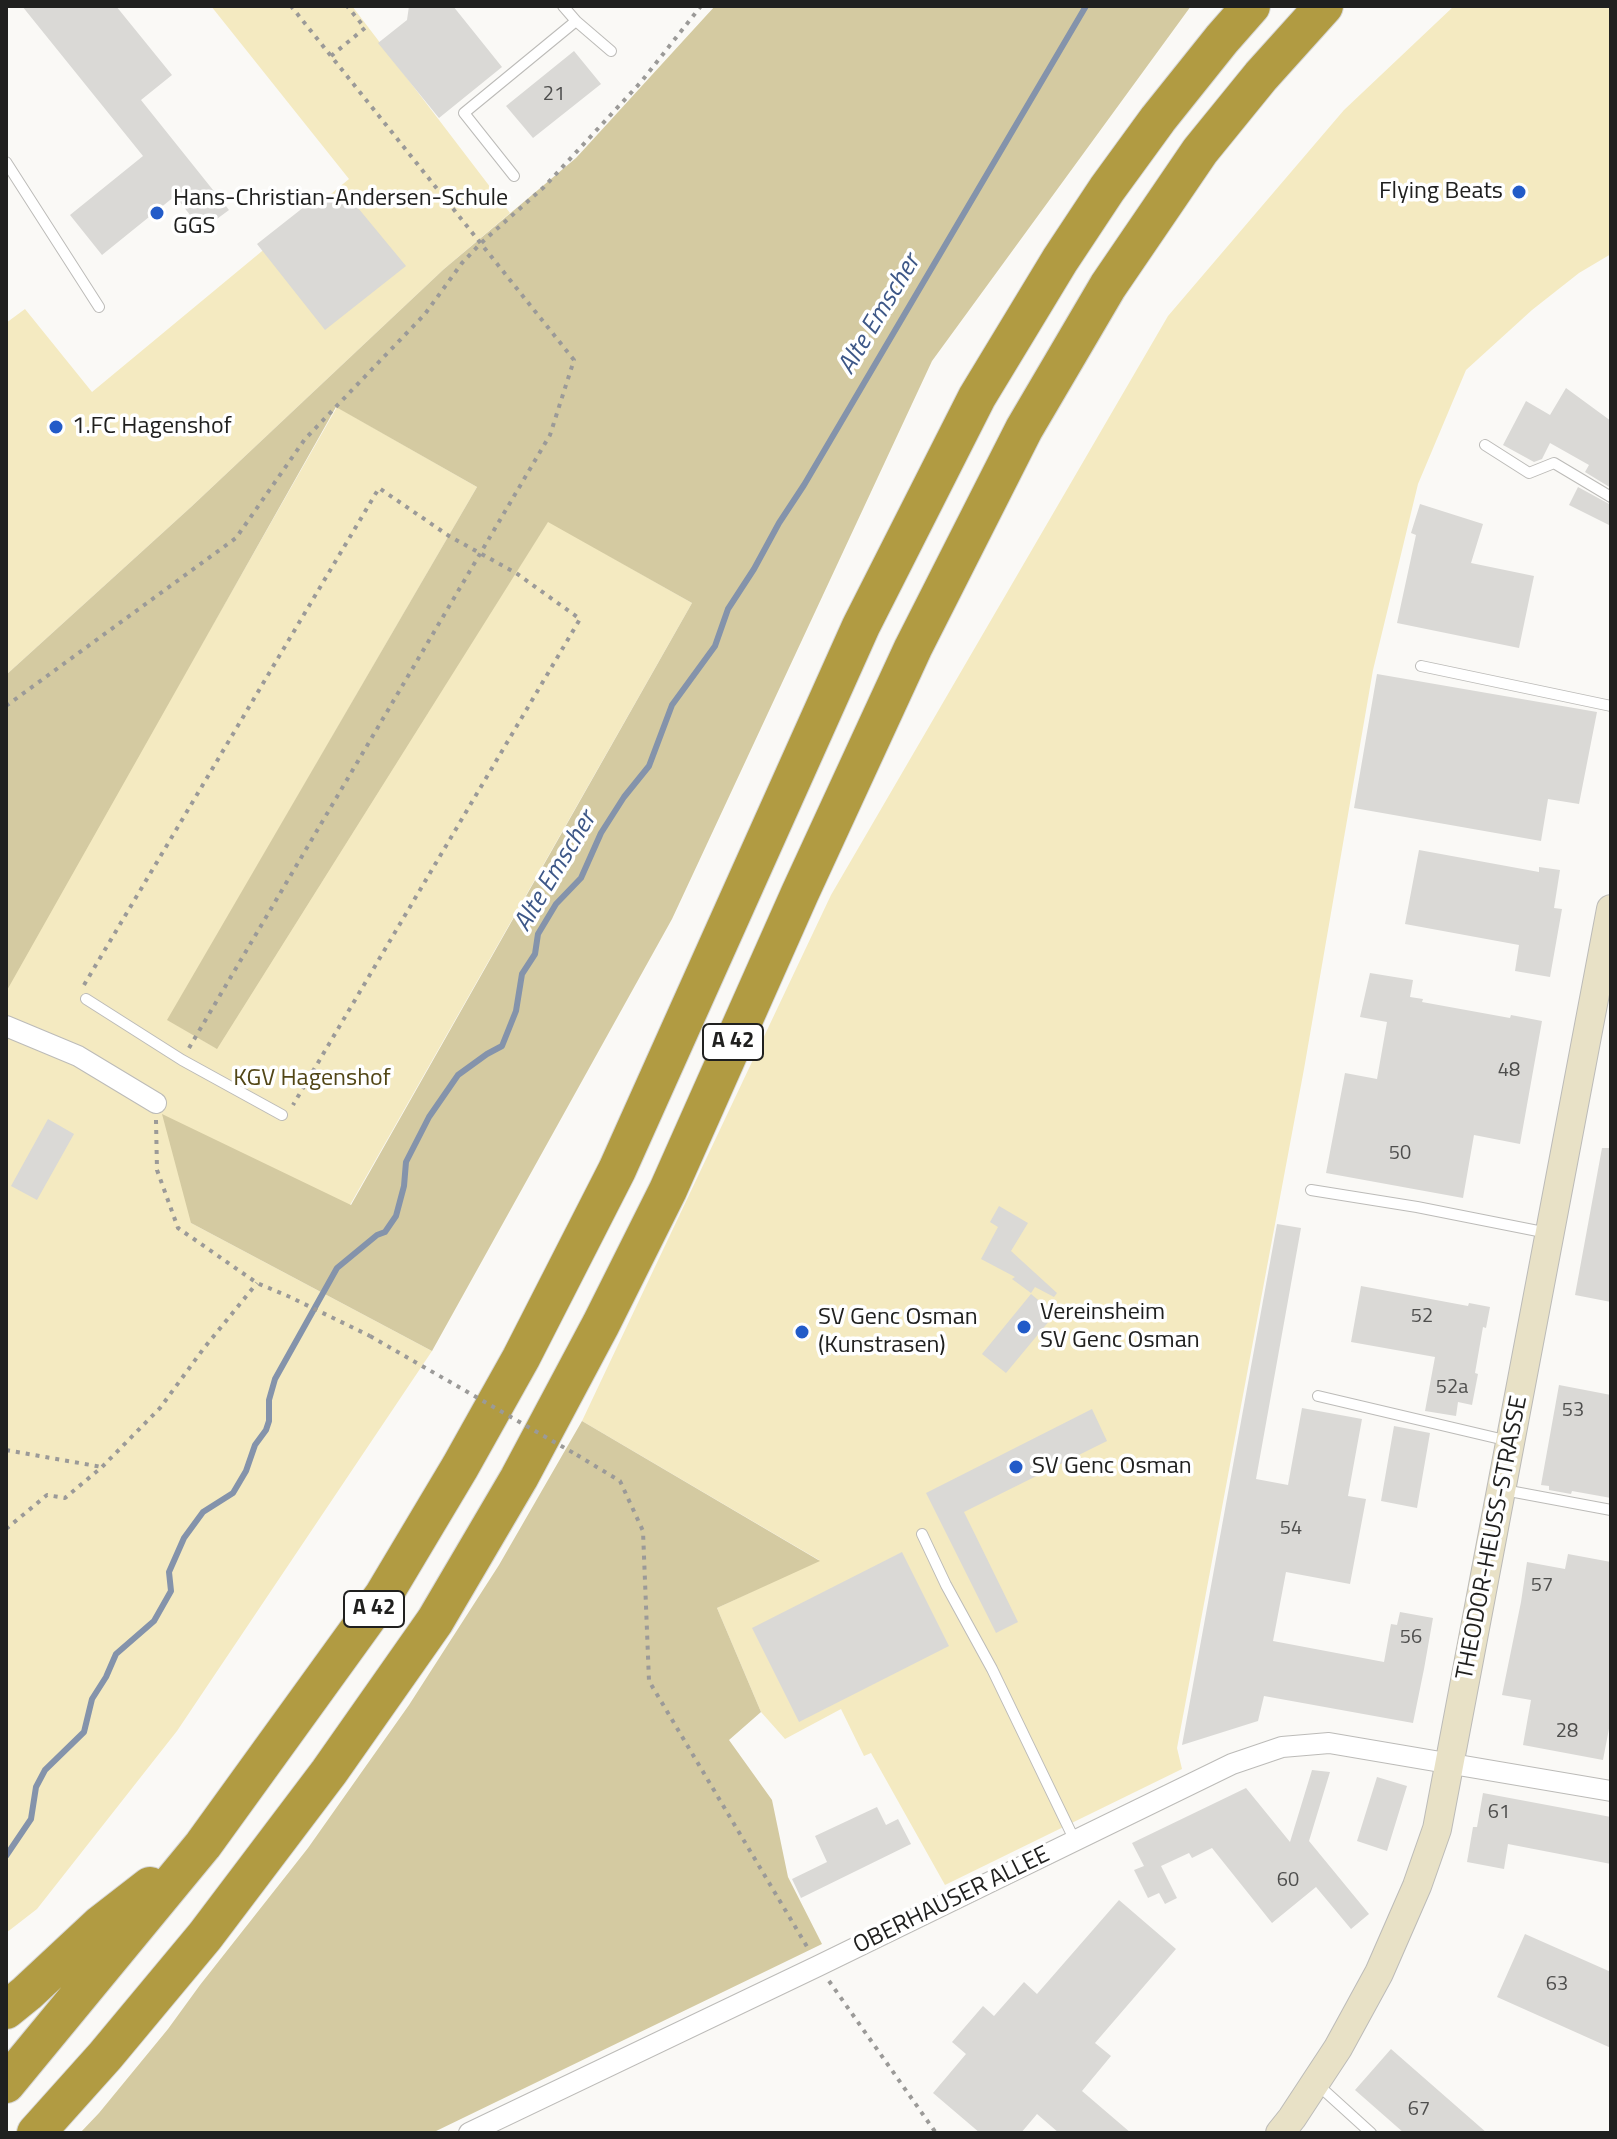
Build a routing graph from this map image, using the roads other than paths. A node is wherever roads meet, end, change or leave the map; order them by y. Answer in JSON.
{"nodes":[{"id":1,"x":563,"y":6,"type":"edge"},
{"id":2,"x":1251,"y":6,"type":"edge"},
{"id":3,"x":1324,"y":6,"type":"edge"},
{"id":4,"x":576,"y":21,"type":"junction"},
{"id":5,"x":611,"y":51,"type":"dead end"},
{"id":6,"x":6,"y":162,"type":"edge"},
{"id":7,"x":514,"y":176,"type":"dead end"},
{"id":8,"x":99,"y":307,"type":"dead end"},
{"id":9,"x":1485,"y":445,"type":"dead end"},
{"id":10,"x":1611,"y":497,"type":"edge"},
{"id":11,"x":1421,"y":666,"type":"dead end"},
{"id":12,"x":1611,"y":706,"type":"edge"},
{"id":13,"x":1611,"y":909,"type":"edge"},
{"id":14,"x":86,"y":999,"type":"road end"},
{"id":15,"x":6,"y":1026,"type":"edge"},
{"id":16,"x":156,"y":1103,"type":"road end"},
{"id":17,"x":282,"y":1115,"type":"road end"},
{"id":18,"x":1311,"y":1190,"type":"dead end"},
{"id":19,"x":1550,"y":1233,"type":"junction"},
{"id":20,"x":1318,"y":1396,"type":"dead end"},
{"id":21,"x":1511,"y":1441,"type":"junction"},
{"id":22,"x":1502,"y":1490,"type":"junction"},
{"id":23,"x":1611,"y":1510,"type":"edge"},
{"id":24,"x":922,"y":1534,"type":"dead end"},
{"id":25,"x":1451,"y":1762,"type":"junction"},
{"id":26,"x":1611,"y":1791,"type":"edge"},
{"id":27,"x":1075,"y":1841,"type":"junction"},
{"id":28,"x":203,"y":1845,"type":"junction"},
{"id":29,"x":6,"y":2010,"type":"edge"},
{"id":30,"x":1315,"y":2083,"type":"junction"},
{"id":31,"x":6,"y":2084,"type":"edge"},
{"id":32,"x":36,"y":2133,"type":"edge"},
{"id":33,"x":469,"y":2133,"type":"edge"},
{"id":34,"x":1280,"y":2133,"type":"edge"},
{"id":35,"x":1371,"y":2133,"type":"edge"}],
"edges":[{"from":1,"to":4,"type":"lane"},
{"from":2,"to":28,"type":"highway","number":"A 42"},
{"from":3,"to":32,"type":"highway","number":"A 42"},
{"from":4,"to":5,"type":"lane"},
{"from":4,"to":7,"type":"lane"},
{"from":6,"to":8,"type":"lane"},
{"from":9,"to":10,"type":"lane"},
{"from":11,"to":12,"type":"lane"},
{"from":13,"to":19,"type":"street","name":"THEODOR-HEUSS-STRASSE"},
{"from":14,"to":17,"type":"lane"},
{"from":15,"to":16,"type":"street"},
{"from":18,"to":19,"type":"lane"},
{"from":19,"to":21,"type":"street","name":"THEODOR-HEUSS-STRASSE"},
{"from":20,"to":21,"type":"lane"},
{"from":21,"to":22,"type":"street","name":"THEODOR-HEUSS-STRASSE"},
{"from":22,"to":23,"type":"lane"},
{"from":22,"to":25,"type":"street","name":"THEODOR-HEUSS-STRASSE"},
{"from":24,"to":27,"type":"lane"},
{"from":25,"to":26,"type":"street","name":"OBERHAUSER ALLEE"},
{"from":25,"to":27,"type":"street","name":"OBERHAUSER ALLEE"},
{"from":25,"to":30,"type":"street","name":"THEODOR-HEUSS-STRASSE"},
{"from":27,"to":33,"type":"street","name":"OBERHAUSER ALLEE"},
{"from":28,"to":29,"type":"highway"},
{"from":28,"to":31,"type":"highway","number":"A 42"},
{"from":30,"to":34,"type":"street","name":"THEODOR-HEUSS-STRASSE"},
{"from":30,"to":35,"type":"lane"}]}
